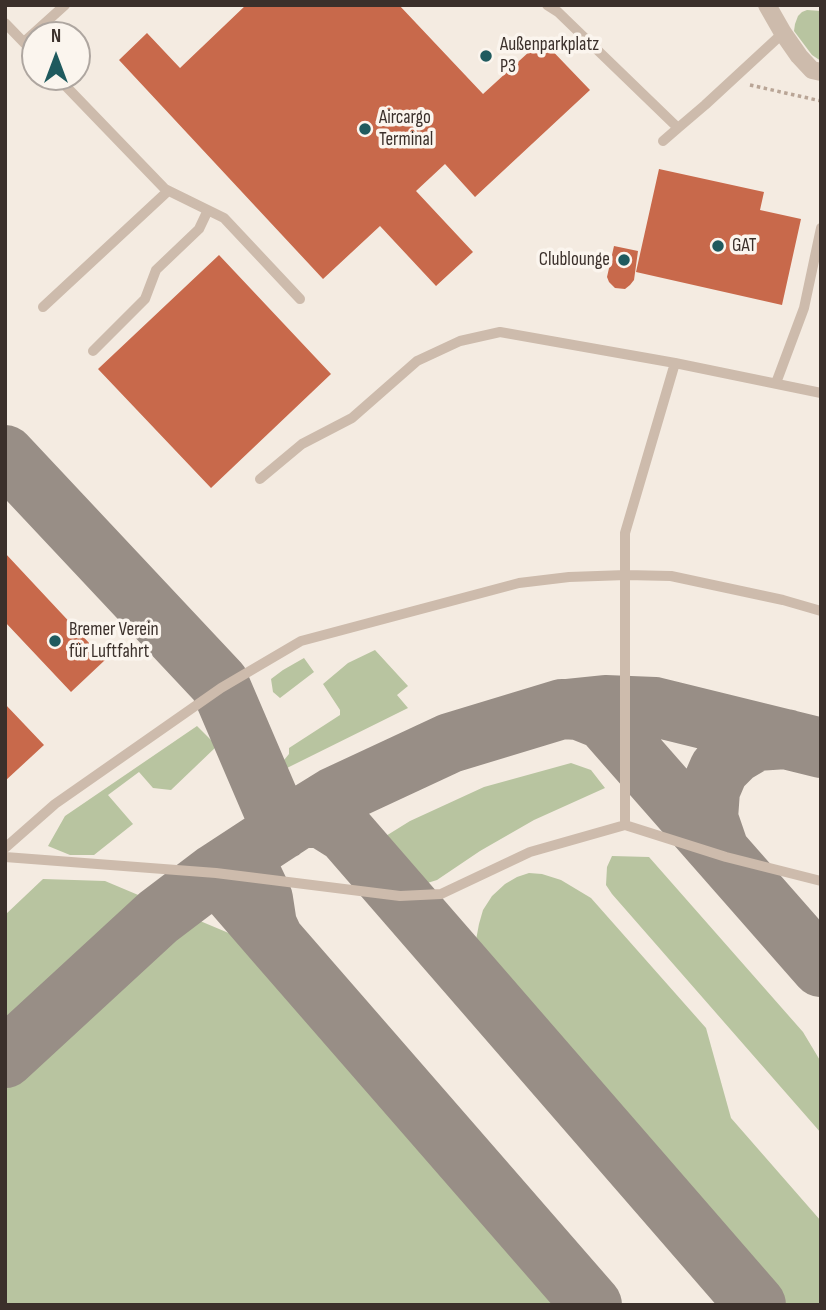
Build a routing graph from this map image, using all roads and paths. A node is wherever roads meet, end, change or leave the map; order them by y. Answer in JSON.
{"nodes":[{"id":1,"x":65,"y":5,"type":"edge"},
{"id":2,"x":547,"y":5,"type":"edge"},
{"id":3,"x":767,"y":5,"type":"edge"},
{"id":4,"x":48,"y":21,"type":"edge"},
{"id":5,"x":5,"y":23,"type":"edge"},
{"id":6,"x":783,"y":33,"type":"junction"},
{"id":7,"x":21,"y":40,"type":"edge"},
{"id":8,"x":821,"y":72,"type":"edge"},
{"id":9,"x":731,"y":80,"type":"junction"},
{"id":10,"x":71,"y":91,"type":"edge"},
{"id":11,"x":821,"y":101,"type":"edge"},
{"id":12,"x":678,"y":128,"type":"junction"},
{"id":13,"x":663,"y":141,"type":"dead end"},
{"id":14,"x":168,"y":191,"type":"junction"},
{"id":15,"x":208,"y":210,"type":"junction"},
{"id":16,"x":821,"y":228,"type":"edge"},
{"id":17,"x":300,"y":299,"type":"dead end"},
{"id":18,"x":43,"y":307,"type":"dead end"},
{"id":19,"x":93,"y":351,"type":"dead end"},
{"id":20,"x":675,"y":363,"type":"junction"},
{"id":21,"x":776,"y":383,"type":"junction"},
{"id":22,"x":821,"y":393,"type":"edge"},
{"id":23,"x":260,"y":479,"type":"dead end"},
{"id":24,"x":626,"y":575,"type":"junction"},
{"id":25,"x":821,"y":611,"type":"edge"},
{"id":26,"x":625,"y":825,"type":"junction"},
{"id":27,"x":5,"y":848,"type":"edge"},
{"id":28,"x":5,"y":857,"type":"edge"},
{"id":29,"x":821,"y":881,"type":"edge"}],
"edges":[{"from":1,"to":4,"type":"lane"},
{"from":2,"to":12,"type":"lane"},
{"from":3,"to":6,"type":"street"},
{"from":5,"to":7,"type":"lane"},
{"from":6,"to":8,"type":"street"},
{"from":6,"to":9,"type":"lane"},
{"from":9,"to":11,"type":"path"},
{"from":9,"to":12,"type":"lane"},
{"from":10,"to":14,"type":"lane"},
{"from":12,"to":13,"type":"lane"},
{"from":14,"to":15,"type":"lane"},
{"from":14,"to":18,"type":"lane"},
{"from":15,"to":17,"type":"lane"},
{"from":15,"to":19,"type":"lane"},
{"from":16,"to":21,"type":"lane"},
{"from":20,"to":21,"type":"lane"},
{"from":20,"to":23,"type":"lane"},
{"from":20,"to":24,"type":"lane"},
{"from":21,"to":22,"type":"lane"},
{"from":24,"to":25,"type":"lane"},
{"from":24,"to":26,"type":"lane"},
{"from":24,"to":27,"type":"lane"},
{"from":26,"to":28,"type":"lane"},
{"from":26,"to":29,"type":"lane"}]}
